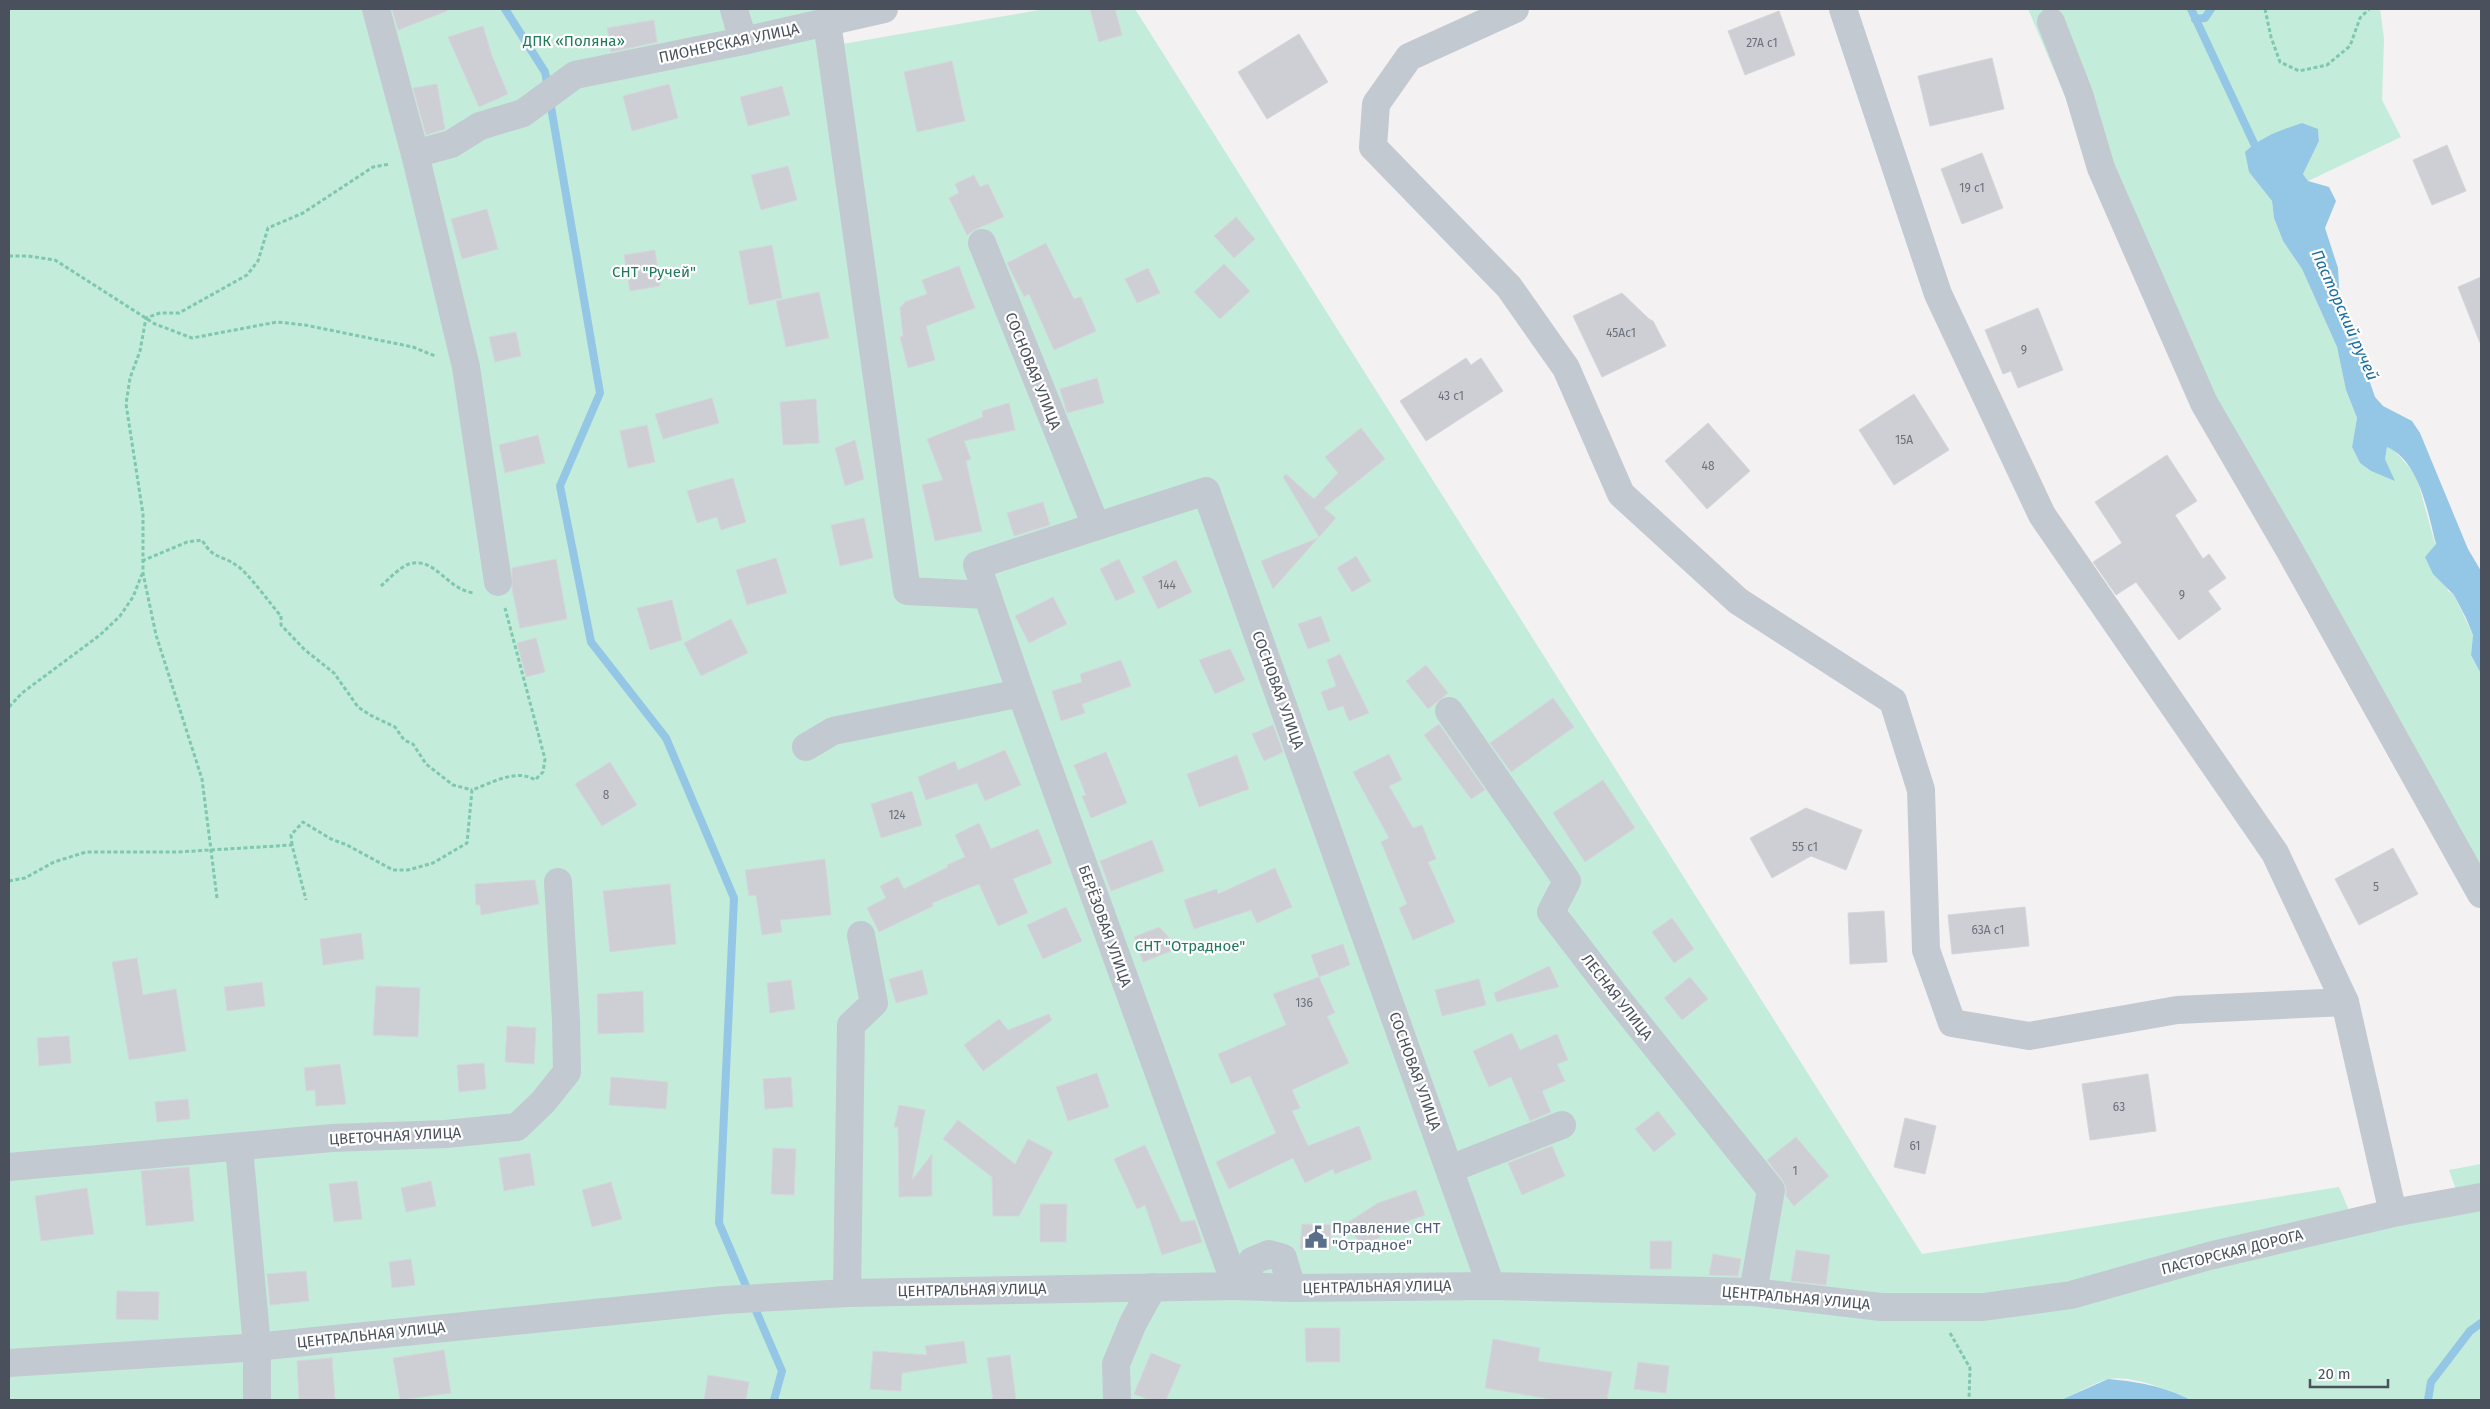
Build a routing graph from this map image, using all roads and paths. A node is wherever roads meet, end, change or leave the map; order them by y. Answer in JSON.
{"nodes":[{"id":1,"x":376,"y":9,"type":"edge"},
{"id":2,"x":734,"y":9,"type":"edge"},
{"id":3,"x":884,"y":9,"type":"edge"},
{"id":4,"x":1515,"y":9,"type":"edge"},
{"id":5,"x":1842,"y":9,"type":"edge"},
{"id":6,"x":2265,"y":9,"type":"edge"},
{"id":7,"x":2368,"y":9,"type":"edge"},
{"id":8,"x":827,"y":22,"type":"junction"},
{"id":9,"x":2050,"y":22,"type":"dead end"},
{"id":10,"x":743,"y":41,"type":"junction"},
{"id":11,"x":415,"y":154,"type":"junction"},
{"id":12,"x":982,"y":243,"type":"dead end"},
{"id":13,"x":9,"y":256,"type":"edge"},
{"id":14,"x":146,"y":318,"type":"junction"},
{"id":15,"x":466,"y":367,"type":"junction"},
{"id":16,"x":1096,"y":526,"type":"junction"},
{"id":17,"x":142,"y":561,"type":"junction"},
{"id":18,"x":143,"y":573,"type":"junction"},
{"id":19,"x":381,"y":586,"type":"dead end"},
{"id":20,"x":499,"y":586,"type":"junction"},
{"id":21,"x":987,"y":595,"type":"junction"},
{"id":22,"x":1021,"y":692,"type":"junction"},
{"id":23,"x":9,"y":707,"type":"edge"},
{"id":24,"x":1449,"y":711,"type":"dead end"},
{"id":25,"x":806,"y":747,"type":"dead end"},
{"id":26,"x":472,"y":790,"type":"junction"},
{"id":27,"x":292,"y":845,"type":"junction"},
{"id":28,"x":212,"y":850,"type":"junction"},
{"id":29,"x":9,"y":881,"type":"edge"},
{"id":30,"x":558,"y":882,"type":"dead end"},
{"id":31,"x":2481,"y":894,"type":"edge"},
{"id":32,"x":217,"y":898,"type":"dead end"},
{"id":33,"x":306,"y":900,"type":"dead end"},
{"id":34,"x":861,"y":934,"type":"dead end"},
{"id":35,"x":2345,"y":1002,"type":"junction"},
{"id":36,"x":1562,"y":1125,"type":"dead end"},
{"id":37,"x":239,"y":1148,"type":"junction"},
{"id":38,"x":9,"y":1167,"type":"edge"},
{"id":39,"x":1450,"y":1169,"type":"junction"},
{"id":40,"x":2481,"y":1198,"type":"edge"},
{"id":41,"x":2393,"y":1213,"type":"junction"},
{"id":42,"x":1240,"y":1286,"type":"junction"},
{"id":43,"x":1491,"y":1286,"type":"junction"},
{"id":44,"x":1153,"y":1287,"type":"junction"},
{"id":45,"x":1753,"y":1292,"type":"junction"},
{"id":46,"x":847,"y":1293,"type":"junction"},
{"id":47,"x":1934,"y":1307,"type":"junction"},
{"id":48,"x":1984,"y":1307,"type":"joint"},
{"id":49,"x":258,"y":1346,"type":"junction"},
{"id":50,"x":9,"y":1364,"type":"edge"},
{"id":51,"x":257,"y":1400,"type":"edge"},
{"id":52,"x":1118,"y":1400,"type":"edge"},
{"id":53,"x":1969,"y":1400,"type":"edge"}],
"edges":[{"from":1,"to":11,"type":"street"},
{"from":2,"to":10,"type":"street"},
{"from":3,"to":8,"type":"street","name":"ПИОНЕРСКАЯ УЛИЦА"},
{"from":4,"to":35,"type":"street"},
{"from":5,"to":35,"type":"street"},
{"from":6,"to":7,"type":"path"},
{"from":8,"to":10,"type":"street","name":"ПИОНЕРСКАЯ УЛИЦА"},
{"from":8,"to":21,"type":"street"},
{"from":9,"to":31,"type":"street"},
{"from":10,"to":11,"type":"street","name":"ПИОНЕРСКАЯ УЛИЦА"},
{"from":11,"to":14,"type":"path"},
{"from":11,"to":15,"type":"street"},
{"from":12,"to":16,"type":"street","name":"СОСНОВАЯ УЛИЦА"},
{"from":13,"to":14,"type":"path"},
{"from":14,"to":15,"type":"path"},
{"from":14,"to":17,"type":"path"},
{"from":15,"to":20,"type":"street"},
{"from":16,"to":21,"type":"street","name":"БЕРЁЗОВАЯ УЛИЦА"},
{"from":16,"to":39,"type":"street","name":"СОСНОВАЯ УЛИЦА"},
{"from":17,"to":18,"type":"path"},
{"from":17,"to":26,"type":"path"},
{"from":18,"to":23,"type":"path"},
{"from":18,"to":28,"type":"path"},
{"from":19,"to":20,"type":"path"},
{"from":20,"to":26,"type":"path"},
{"from":21,"to":22,"type":"street","name":"БЕРЁЗОВАЯ УЛИЦА"},
{"from":22,"to":25,"type":"street"},
{"from":22,"to":42,"type":"street","name":"БЕРЁЗОВАЯ УЛИЦА"},
{"from":24,"to":45,"type":"street","name":"ЛЕСНАЯ УЛИЦА"},
{"from":26,"to":27,"type":"path"},
{"from":27,"to":28,"type":"path"},
{"from":27,"to":33,"type":"path"},
{"from":28,"to":29,"type":"path"},
{"from":28,"to":32,"type":"path"},
{"from":30,"to":37,"type":"street","name":"ЦВЕТОЧНАЯ УЛИЦА"},
{"from":34,"to":46,"type":"street"},
{"from":35,"to":41,"type":"street"},
{"from":36,"to":39,"type":"street"},
{"from":37,"to":38,"type":"street","name":"ЦВЕТОЧНАЯ УЛИЦА"},
{"from":37,"to":49,"type":"street"},
{"from":39,"to":43,"type":"street","name":"СОСНОВАЯ УЛИЦА"},
{"from":40,"to":41,"type":"street","name":"ПАСТОРСКАЯ ДОРОГА"},
{"from":41,"to":48,"type":"street","name":"ПАСТОРСКАЯ ДОРОГА"},
{"from":42,"to":43,"type":"street","name":"ЦЕНТРАЛЬНАЯ УЛИЦА"},
{"from":42,"to":44,"type":"street","name":"ЦЕНТРАЛЬНАЯ УЛИЦА"},
{"from":43,"to":45,"type":"street","name":"ЦЕНТРАЛЬНАЯ УЛИЦА"},
{"from":44,"to":46,"type":"street","name":"ЦЕНТРАЛЬНАЯ УЛИЦА"},
{"from":44,"to":52,"type":"street"},
{"from":45,"to":47,"type":"street","name":"ЦЕНТРАЛЬНАЯ УЛИЦА"},
{"from":46,"to":49,"type":"street","name":"ЦЕНТРАЛЬНАЯ УЛИЦА"},
{"from":47,"to":48,"type":"street","name":"ЦЕНТРАЛЬНАЯ УЛИЦА"},
{"from":47,"to":53,"type":"path"},
{"from":49,"to":50,"type":"street","name":"ЦЕНТРАЛЬНАЯ УЛИЦА"},
{"from":49,"to":51,"type":"street"}]}
